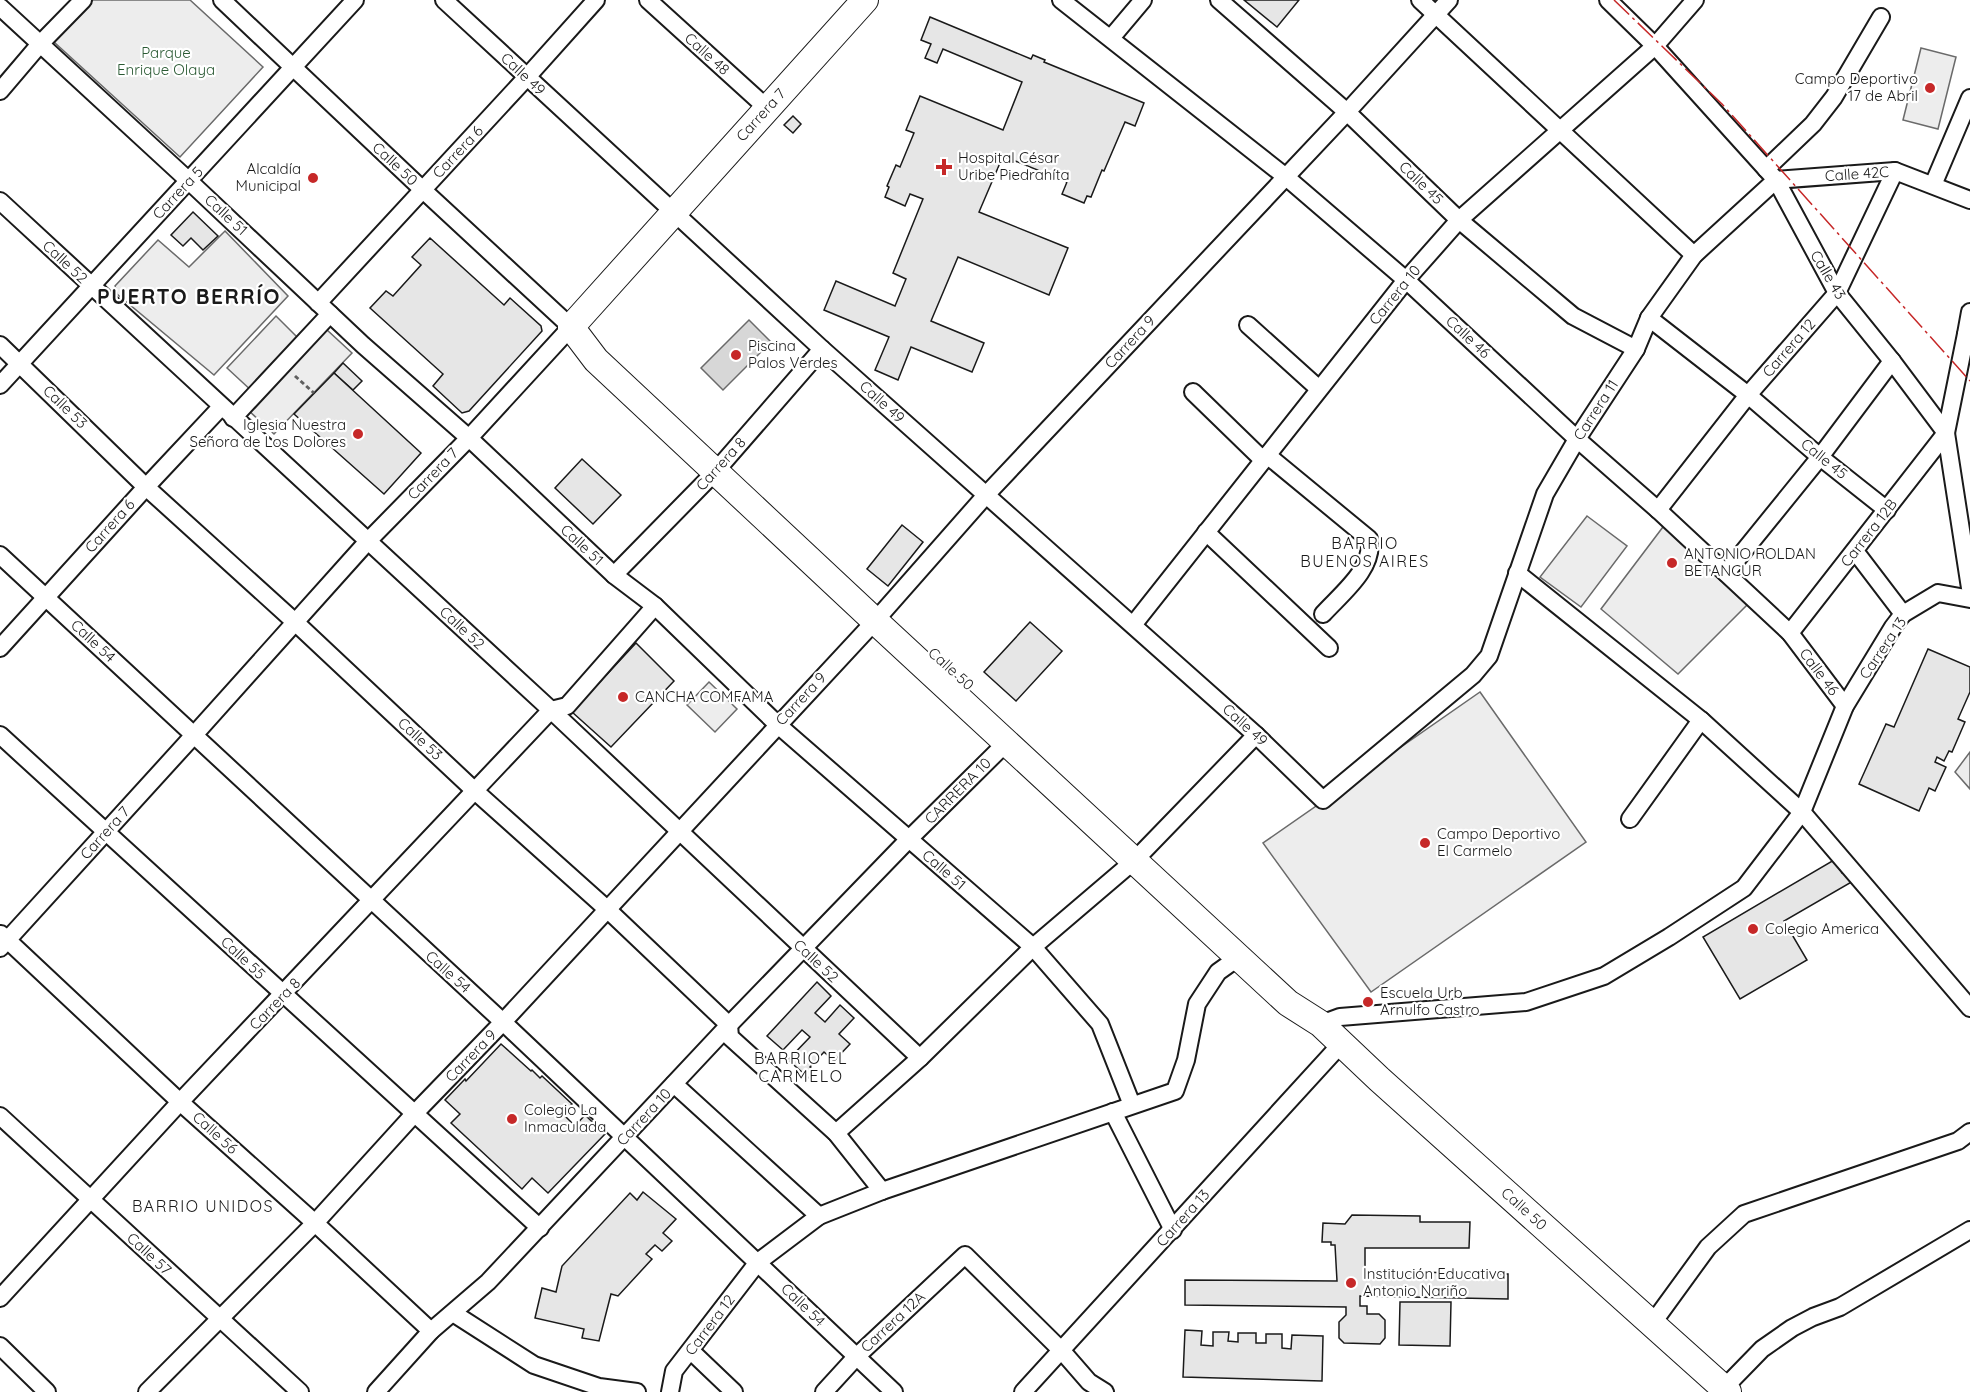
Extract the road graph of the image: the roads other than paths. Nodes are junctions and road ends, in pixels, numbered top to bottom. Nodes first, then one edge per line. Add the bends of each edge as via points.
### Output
1 (82, 0) edge
2 (222, 0) edge
3 (355, 0) edge
4 (444, 0) edge
5 (596, 0) edge
6 (648, 0) edge
7 (1061, 0) edge
8 (1143, 0) edge
9 (1219, 0) edge
10 (1420, 0) edge
11 (1449, 0) edge
12 (1608, 0) edge
13 (1695, 0) edge
14 (860, 2) edge
15 (0, 7) edge
16 (1436, 15) junction
17 (1881, 17) dead end
18 (1111, 38) junction
19 (40, 44) junction
20 (1655, 46) junction
21 (292, 68) junction
22 (527, 77) junction
23 (0, 91) edge
24 (1970, 98) edge
25 (767, 108) junction
26 (1347, 112) junction
27 (1560, 131) junction
28 (1895, 171) junction
29 (1771, 175) junction
30 (1286, 177) junction
31 (189, 181) junction
32 (1933, 185) junction
33 (423, 190) junction
34 (1970, 200) edge
35 (0, 201) edge
36 (673, 212) junction
37 (1459, 220) junction
38 (1694, 255) junction
39 (1406, 280) junction
40 (91, 286) junction
41 (1837, 293) junction
42 (324, 308) junction
43 (1970, 312) edge
44 (1648, 318) junction
45 (1248, 325) dead end
46 (571, 327) junction
47 (1968, 336) edge
48 (0, 345) edge
49 (822, 348) junction
50 (1636, 349) junction
51 (1892, 361) junction
52 (20, 363) junction
53 (0, 385) edge
54 (1319, 389) junction
55 (1192, 392) dead end
56 (1748, 396) junction
57 (227, 412) junction
58 (1946, 433) junction
59 (469, 438) junction
60 (1577, 439) junction
61 (1820, 457) junction
62 (1265, 458) junction
63 (720, 466) junction
64 (146, 487) junction
65 (986, 495) junction
66 (1658, 510) junction
67 (1887, 510) junction
68 (1206, 532) junction
69 (368, 541) junction
70 (1856, 550) junction
71 (0, 555) edge
72 (1516, 573) junction
73 (1726, 573) junction
74 (614, 575) junction
75 (1970, 588) edge
76 (45, 597) junction
77 (1970, 599) edge
78 (656, 606) junction
79 (1323, 614) dead end
80 (1903, 614) junction
81 (880, 615) junction
82 (295, 622) junction
83 (1133, 625) junction
84 (1790, 633) junction
85 (0, 648) edge
86 (1329, 648) dead end
87 (1845, 706) junction
88 (551, 710) junction
89 (1701, 720) junction
90 (778, 724) junction
91 (0, 735) edge
92 (194, 735) junction
93 (1256, 735) junction
94 (1006, 743) junction
95 (475, 790) junction
96 (1323, 800) joint
97 (1802, 812) junction
98 (1630, 819) dead end
99 (680, 830) junction
100 (106, 832) junction
101 (909, 839) junction
102 (1140, 854) junction
103 (371, 902) junction
104 (608, 910) junction
105 (2, 940) edge
106 (1033, 947) junction
107 (803, 949) junction
108 (1239, 957) junction
109 (284, 995) junction
110 (1970, 1008) edge
111 (503, 1022) junction
112 (1321, 1024) junction
113 (729, 1025) junction
114 (1341, 1044) junction
115 (920, 1059) junction
116 (674, 1084) junction
117 (180, 1102) junction
118 (1132, 1105) junction
119 (1113, 1112) junction
120 (415, 1113) junction
121 (0, 1116) edge
122 (1970, 1132) edge
123 (836, 1133) junction
124 (625, 1137) junction
125 (882, 1191) junction
126 (91, 1201) junction
127 (819, 1216) junction
128 (315, 1222) junction
129 (540, 1228) junction
130 (1173, 1230) junction
131 (1970, 1230) edge
132 (758, 1262) junction
133 (0, 1298) edge
134 (453, 1313) junction
135 (219, 1318) junction
136 (1653, 1324) junction
137 (431, 1331) junction
138 (0, 1346) edge
139 (691, 1351) junction
140 (1062, 1351) junction
141 (856, 1357) junction
142 (1726, 1390) edge
143 (48, 1392) edge
144 (147, 1392) edge
145 (300, 1392) edge
146 (376, 1392) edge
147 (637, 1392) edge
148 (670, 1392) edge
149 (734, 1392) edge
150 (824, 1392) edge
151 (894, 1392) edge
152 (1023, 1392) edge
153 (1105, 1392) edge

1 - 19 street
2 - 21 street, Calle 50
3 - 21 street, Carrera 5
4 - 22 street, Calle 49
5 - 22 street, Carrera 6
6 - 25 street, Calle 48
7 - 18 street, Calle 46
8 - 18 street
9 - 26 street, Calle 45
10 - 16 street
11 - 16 street, Carrera 9
12 - 20 street, Calle 43
13 - 20 street, Carrera 10
14 - 25 main road, Carrera 7
15 - 19 street, Calle 51
16 - 26 street, Carrera 9
16 - 27 street
17 - 29 street, Carrera 11 via 1834,97
18 - 30 street, Calle 46
19 - 23 street
19 - 31 street, Calle 51
20 - 27 street, Carrera 10
20 - 29 street, Calle 43
21 - 31 street, Carrera 5
21 - 33 street, Calle 50
22 - 33 street, Carrera 6
22 - 36 street, Calle 49
24 - 32 street
25 - 36 main road, Carrera 7
26 - 30 street, Carrera 9
26 - 37 street, Calle 45
27 - 37 street, Carrera 10
27 - 38 street
28 - 29 street, Calle 42C
28 - 32 street, Calle 42C
28 - 41 street, Carrera 12
29 - 38 street, Carrera 11
29 - 41 street, Calle 43
30 - 39 street, Calle 46
30 - 65 street, Carrera 9
31 - 40 street, Carrera 5
31 - 42 street, Calle 51
32 - 34 street, Calle 42C
33 - 42 street, Carrera 6
33 - 46 street, Calle 50
35 - 40 street, Calle 52
36 - 46 main road, Carrera 7
36 - 49 street, Calle 49
37 - 39 street, Carrera 10
37 - 50 street, Calle 45 via 1573,316
38 - 44 street, Carrera 11
39 - 54 street, Carrera 10
39 - 60 street, Calle 46
40 - 52 street, Carrera 5
40 - 57 street, Calle 52
41 - 51 street, Calle 43
41 - 56 street, Carrera 12
42 - 57 street, Carrera 6
42 - 59 street, Calle 51
43 - 47 street
44 - 50 street, Carrera 11
44 - 56 street, Calle 45
45 - 54 street
46 - 59 street, Carrera 7
46 - 63 main road, Calle 50 via 596,360
47 - 58 street
48 - 52 street, Calle 53
49 - 63 street, Carrera 8
49 - 65 street, Calle 49
50 - 60 street, Carrera 11
51 - 58 street, Calle 43
51 - 61 street
52 - 53 street, Carrera 5
52 - 64 street, Calle 53
54 - 62 street, Carrera 10
55 - 62 street
56 - 61 street, Calle 45
56 - 66 street, Carrera 12
57 - 64 street, Carrera 6
57 - 69 street, Calle 52
58 - 67 street, Carrera 12B
58 - 75 street, Calle 43
59 - 69 street, Carrera 7
59 - 74 street, Calle 51
60 - 66 street, Calle 46
60 - 72 street, Carrera 11 via 1545,494
61 - 67 street, Calle 45
61 - 73 street
62 - 68 street, Carrera 10
62 - 79 street via 1370,539 1366,564
63 - 74 street, Carrera 8
63 - 81 main road, Calle 50
64 - 76 street, Carrera 6
64 - 82 street, Calle 53
65 - 81 street, Carrera 9
65 - 83 street, Calle 49
66 - 73 street, Calle 46
67 - 70 street, Carrera 12B
68 - 83 street, Carrera 10
68 - 86 street
69 - 82 street, Carrera 7
69 - 88 street, Calle 52
70 - 80 street
70 - 84 street, Carrera 12B
71 - 76 street, Calle 54
72 - 89 street
72 - 96 street, Carrera 11 via 1489,656 1473,675
73 - 84 street, Calle 46
74 - 78 street, Calle 51
76 - 85 street, Carrera 6
76 - 92 street, Calle 54
77 - 80 street, Carrera 13 via 1938,593
78 - 88 street, Carrera 8 via 567,706
78 - 90 street, Calle 51
80 - 87 street, Carrera 13
81 - 90 street, Carrera 9
81 - 94 main road, Calle 50
81 - 102 main road, Calle 50
82 - 92 street, Carrera 7
82 - 95 street, Calle 53
83 - 93 street, Calle 49
84 - 87 street, Calle 46
87 - 97 street, Carrera 13
88 - 95 street, Carrera 8
88 - 99 street, Calle 52
89 - 97 street
89 - 98 street
90 - 99 street, Carrera 9
90 - 101 street, Calle 51
91 - 100 street, Calle 55
92 - 100 street, Carrera 7
92 - 103 street, Calle 54
93 - 96 street, Calle 49
93 - 102 street
94 - 101 street, CARRERA 10
94 - 102 main road, Calle 50
95 - 103 street, Carrera 8
95 - 104 street, Calle 53
97 - 110 street
97 - 112 street, Carrera 13 via 1744,888 1604,976 1526,1002 1340,1017
99 - 104 street, Carrera 9
99 - 107 street, Calle 52
100 - 105 street, Carrera 7
100 - 109 street, Calle 55
101 - 106 street, Calle 51
101 - 107 street, Carrera 10
102 - 106 street
102 - 108 main road, Calle 50
102 - 112 main road, Calle 50 via 1299,991
103 - 109 street, Carrera 8
103 - 111 street, Calle 54
104 - 111 street, Carrera 9
104 - 113 street, Calle 53
105 - 117 street, Calle 56
106 - 115 street
106 - 118 street, Calle 51 via 1100,1024
107 - 113 street, Carrera 10
107 - 115 street, Calle 52
108 - 112 main road, Calle 50 via 1288,1003
108 - 118 street, Carrera 12 via 1218,972 1197,1004 1186,1060 1175,1091
109 - 117 street, Carrera 8
109 - 120 street, Calle 55
111 - 120 street, Carrera 9
111 - 124 street, Calle 54
112 - 114 main road, Calle 50
113 - 116 street, Carrera 10
113 - 123 street, Calle 53 via 730,1038
114 - 130 street, Carrera 13
114 - 136 main road, Calle 50
115 - 123 street
116 - 124 street, Carrera 10
116 - 127 street
117 - 126 street, Carrera 8
117 - 128 street, Calle 56
118 - 119 street, Carrera 12
119 - 125 street, Carrera 12
119 - 130 street
120 - 128 street, Carrera 9
120 - 129 street, Calle 55
121 - 126 street, Calle 57
122 - 136 street via 1958,1141 1744,1214 1708,1247
123 - 125 street, Calle 53
124 - 129 street, Carrera 10
124 - 132 street, Calle 54
125 - 127 street, Carrera 12
126 - 133 street, Carrera 8
126 - 135 street, Calle 57
127 - 132 street, Carrera 12
128 - 135 street, Carrera 9
128 - 137 street, Calle 56
129 - 134 street, Carrera 10
130 - 140 street, Carrera 13
131 - 142 street via 1840,1307 1792,1328 1762,1349
132 - 139 street, Carrera 12
132 - 141 street, Calle 54
134 - 137 street, Carrera 10
134 - 147 street via 534,1365 599,1387
135 - 144 street, Carrera 9
135 - 145 street, Calle 57
136 - 142 main road, Calle 50
137 - 146 street, Carrera 10
138 - 143 street
139 - 148 street, Carrera 12 via 674,1371
139 - 149 street
140 - 141 street, Carrera 12A via 966,1255
140 - 152 street, Carrera 13
140 - 153 street via 1089,1382
141 - 150 street, Carrera 12A
141 - 151 street, Calle 54

